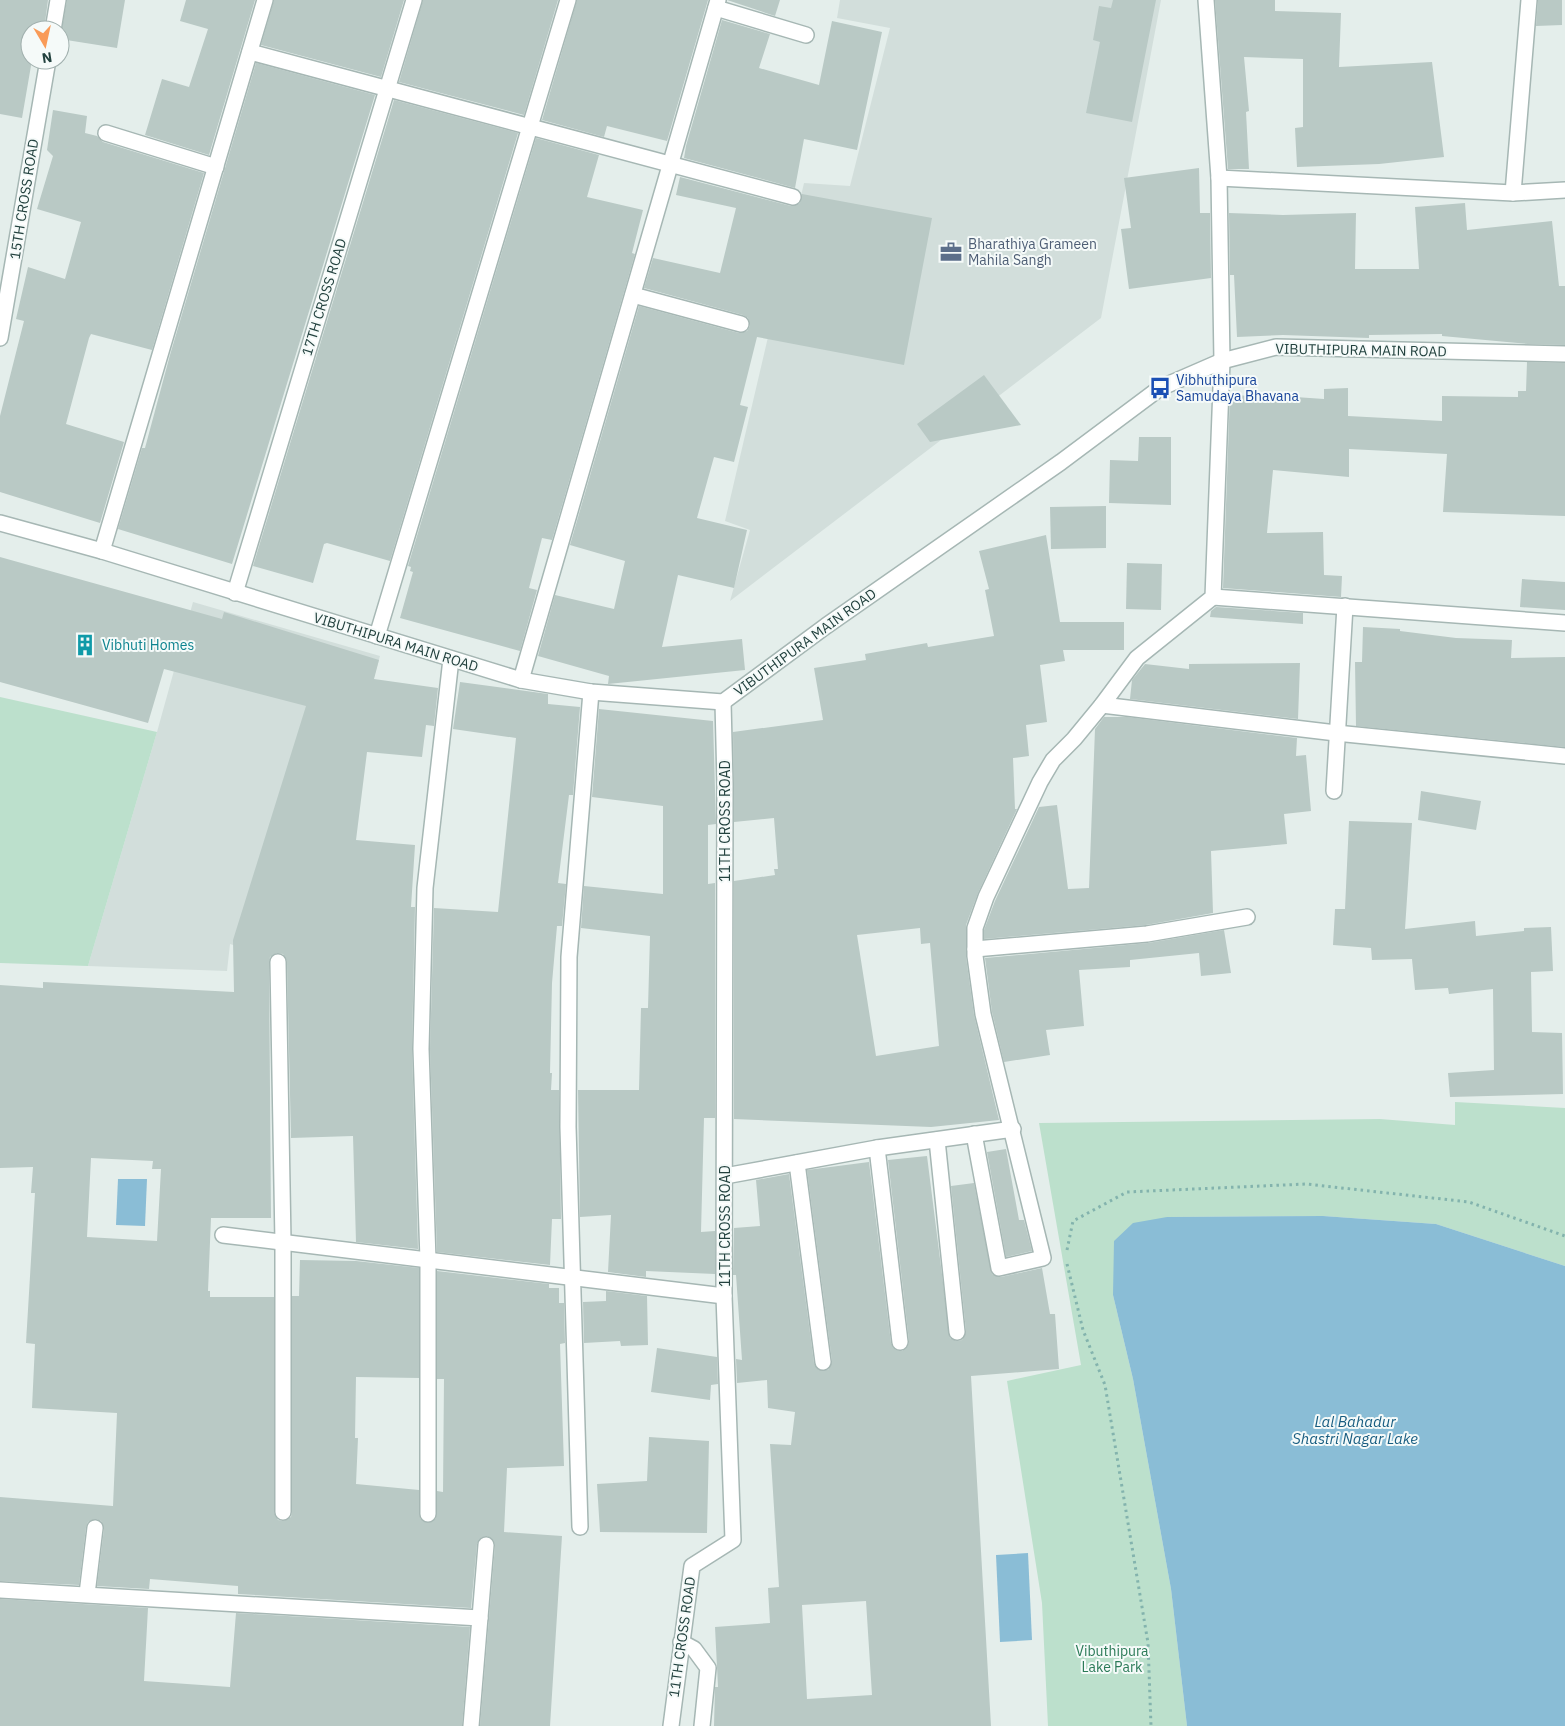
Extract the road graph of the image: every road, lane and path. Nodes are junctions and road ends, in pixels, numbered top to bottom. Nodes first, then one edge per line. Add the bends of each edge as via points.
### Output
1 (58, 0) edge
2 (265, 0) edge
3 (414, 0) edge
4 (568, 0) edge
5 (1206, 0) edge
6 (1529, 0) edge
7 (717, 4) edge
8 (55, 20) edge
9 (806, 35) dead end
10 (250, 52) junction
11 (46, 70) edge
12 (387, 89) junction
13 (531, 127) junction
14 (106, 133) dead end
15 (670, 164) junction
16 (216, 168) junction
17 (1219, 178) junction
18 (1565, 190) edge
19 (1513, 193) junction
20 (792, 197) dead end
21 (633, 295) junction
22 (741, 324) dead end
23 (0, 338) edge
24 (1565, 354) edge
25 (1222, 361) junction
26 (0, 523) edge
27 (102, 551) junction
28 (235, 593) junction
29 (1213, 597) junction
30 (1345, 606) junction
31 (1565, 623) edge
32 (377, 636) junction
33 (451, 659) junction
34 (520, 680) junction
35 (591, 692) junction
36 (723, 702) junction
37 (1102, 705) junction
38 (1336, 733) junction
39 (1565, 756) edge
40 (1334, 791) dead end
41 (1247, 917) dead end
42 (975, 949) junction
43 (278, 962) dead end
44 (1013, 1129) junction
45 (974, 1134) junction
46 (937, 1140) junction
47 (877, 1148) junction
48 (797, 1163) junction
49 (724, 1176) junction
50 (224, 1235) dead end
51 (1565, 1236) edge
52 (283, 1242) junction
53 (428, 1260) junction
54 (572, 1277) junction
55 (724, 1296) junction
56 (957, 1332) dead end
57 (900, 1342) dead end
58 (823, 1362) dead end
59 (283, 1512) dead end
60 (428, 1514) dead end
61 (580, 1526) dead end
62 (95, 1528) dead end
63 (486, 1545) dead end
64 (0, 1590) edge
65 (87, 1594) junction
66 (480, 1618) junction
67 (681, 1642) junction
68 (471, 1726) edge
69 (670, 1726) edge
70 (702, 1726) edge
71 (1151, 1726) edge

1 - 8 street
2 - 10 street
3 - 12 street, 17TH CROSS ROAD
4 - 13 street
5 - 17 street
6 - 19 street
7 - 9 street
7 - 15 street
10 - 12 street
10 - 16 street
11 - 23 street, 15TH CROSS ROAD
12 - 13 street
12 - 28 street, 17TH CROSS ROAD
13 - 15 street
13 - 32 street
14 - 16 street
15 - 20 street
15 - 21 street
16 - 27 street
17 - 19 street
17 - 25 street
18 - 19 street
21 - 22 street
21 - 34 street
24 - 25 street, VIBUTHIPURA MAIN ROAD via 1276,348
25 - 29 street
25 - 36 street, VIBUTHIPURA MAIN ROAD via 1160,388
26 - 27 street, VIBUTHIPURA MAIN ROAD
27 - 28 street, VIBUTHIPURA MAIN ROAD
28 - 32 street, VIBUTHIPURA MAIN ROAD
29 - 30 street
29 - 37 street via 1137,658
30 - 31 street
30 - 38 street
32 - 33 street, VIBUTHIPURA MAIN ROAD
33 - 34 street, VIBUTHIPURA MAIN ROAD
33 - 53 street via 425,888 421,1049
34 - 35 street, VIBUTHIPURA MAIN ROAD
35 - 36 street, VIBUTHIPURA MAIN ROAD
35 - 54 street via 569,957 568,1127
36 - 49 street, 11TH CROSS ROAD
37 - 38 street
37 - 42 street via 1052,760 1040,782 979,913
38 - 39 street
38 - 40 street
41 - 42 street via 1147,934
42 - 44 street via 982,1014
43 - 52 street
44 - 45 street
44 - 45 street via 1043,1258 1000,1268
45 - 46 street
46 - 47 street
46 - 56 street
47 - 48 street
47 - 57 street
48 - 49 street
48 - 58 street
49 - 55 street, 11TH CROSS ROAD
50 - 52 street
51 - 71 path via 1469,1202 1306,1184 1127,1192 1073,1221 1065,1258 1083,1330 1105,1385 1148,1643
52 - 53 street
52 - 59 street
53 - 54 street
53 - 60 street
54 - 55 street
54 - 61 street
55 - 67 street, 11TH CROSS ROAD via 733,1540 692,1566
62 - 65 street
63 - 66 street
64 - 65 street
65 - 66 street
66 - 68 street
67 - 69 street, 11TH CROSS ROAD
67 - 70 street via 694,1649 708,1668

